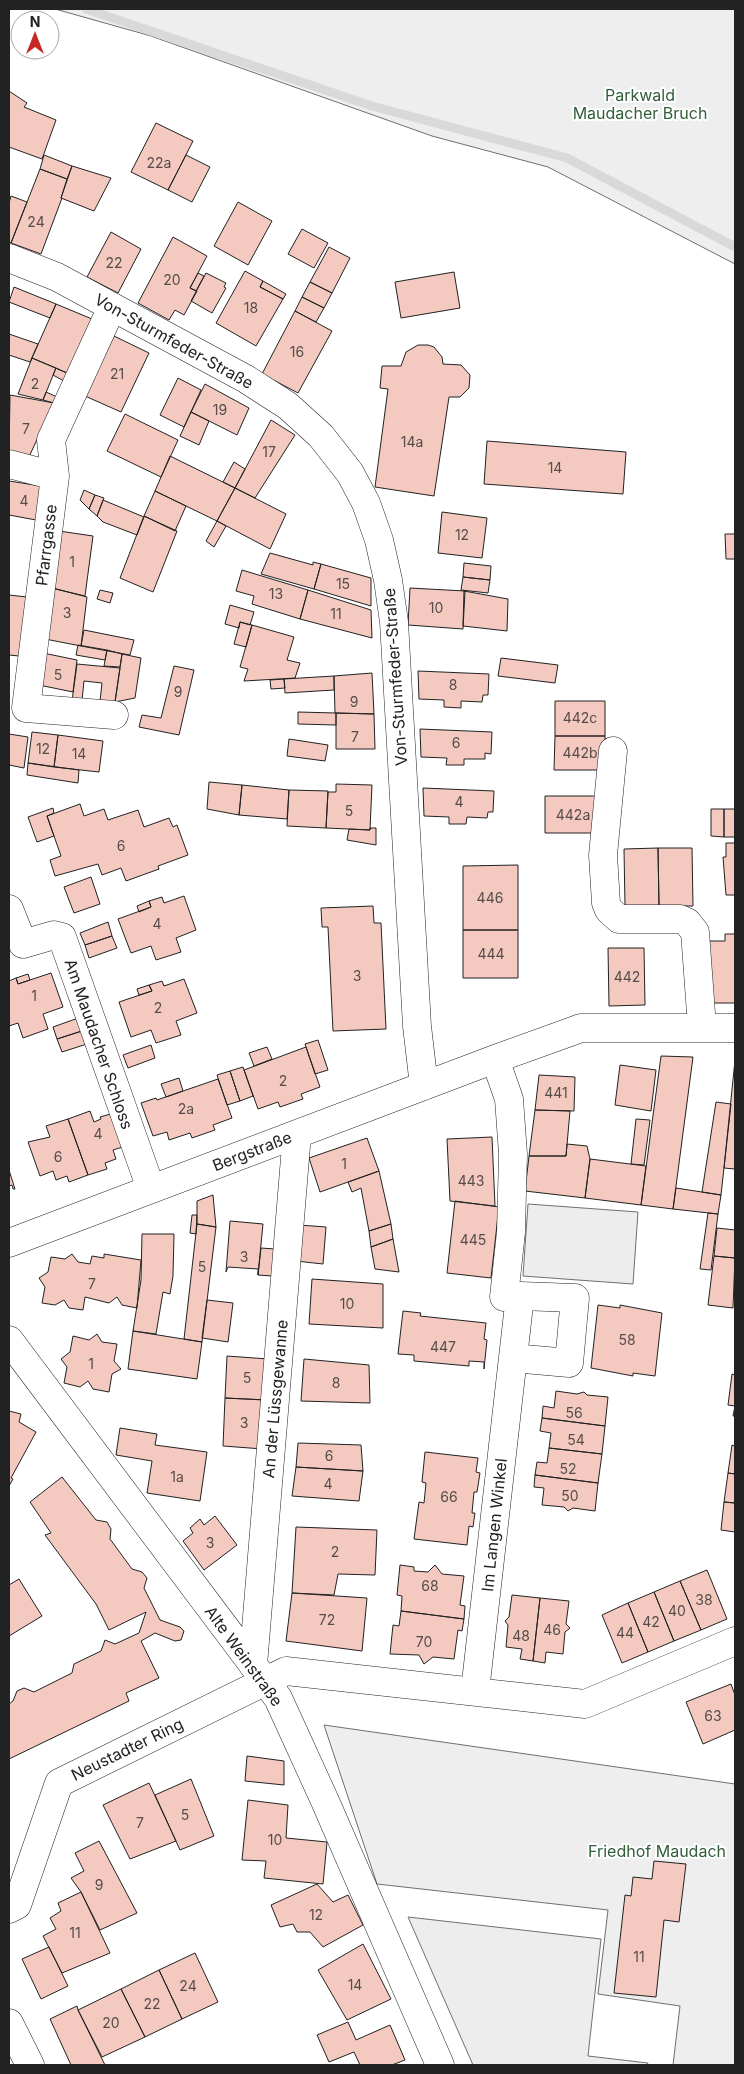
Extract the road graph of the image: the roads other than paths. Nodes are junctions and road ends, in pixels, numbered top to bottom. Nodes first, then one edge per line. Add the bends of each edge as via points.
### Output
1 (9, 258) edge
2 (112, 307) junction
3 (9, 464) edge
4 (55, 476) junction
5 (114, 715) dead end
6 (613, 751) dead end
7 (9, 909) edge
8 (16, 948) edge
9 (702, 1027) junction
10 (735, 1028) edge
11 (495, 1059) junction
12 (424, 1086) junction
13 (297, 1134) junction
14 (151, 1189) junction
15 (9, 1243) edge
16 (504, 1297) dead end
17 (9, 1340) edge
18 (512, 1358) dead end
19 (735, 1641) edge
20 (259, 1673) junction
21 (475, 1691) junction
22 (9, 1909) edge
23 (9, 2023) edge
24 (30, 2065) edge
25 (440, 2065) edge

1 - 2 street, Von-Sturmfeder-Straße via 57,277
2 - 4 street, Pfarrgasse via 51,440
2 - 12 street, Von-Sturmfeder-Straße via 246,379 288,406 321,436 350,473 366,503 379,540 394,622 417,1026
3 - 4 street
4 - 5 street, Pfarrgasse via 26,708
6 - 9 street via 603,855 606,903 619,919 680,919 695,932
7 - 8 street, Am Maudacher Schloss
8 - 14 street, Am Maudacher Schloss via 54,935 62,937
9 - 10 street, Bergstraße
9 - 11 street, Bergstraße via 581,1028
11 - 12 street, Bergstraße
11 - 16 street via 509,1099 513,1154 511,1232
12 - 13 street, Bergstraße
13 - 14 street, Bergstraße
13 - 20 street, An der Lüssgewanne
14 - 15 street, Bergstraße
17 - 20 street, Alte Weinstraße
18 - 21 street, Im Langen Winkel
19 - 21 street via 585,1704
20 - 21 street via 286,1671
20 - 22 street, Neustadter Ring via 59,1783 17,1905
20 - 25 street, Alte Weinstraße via 278,1698
23 - 24 street

